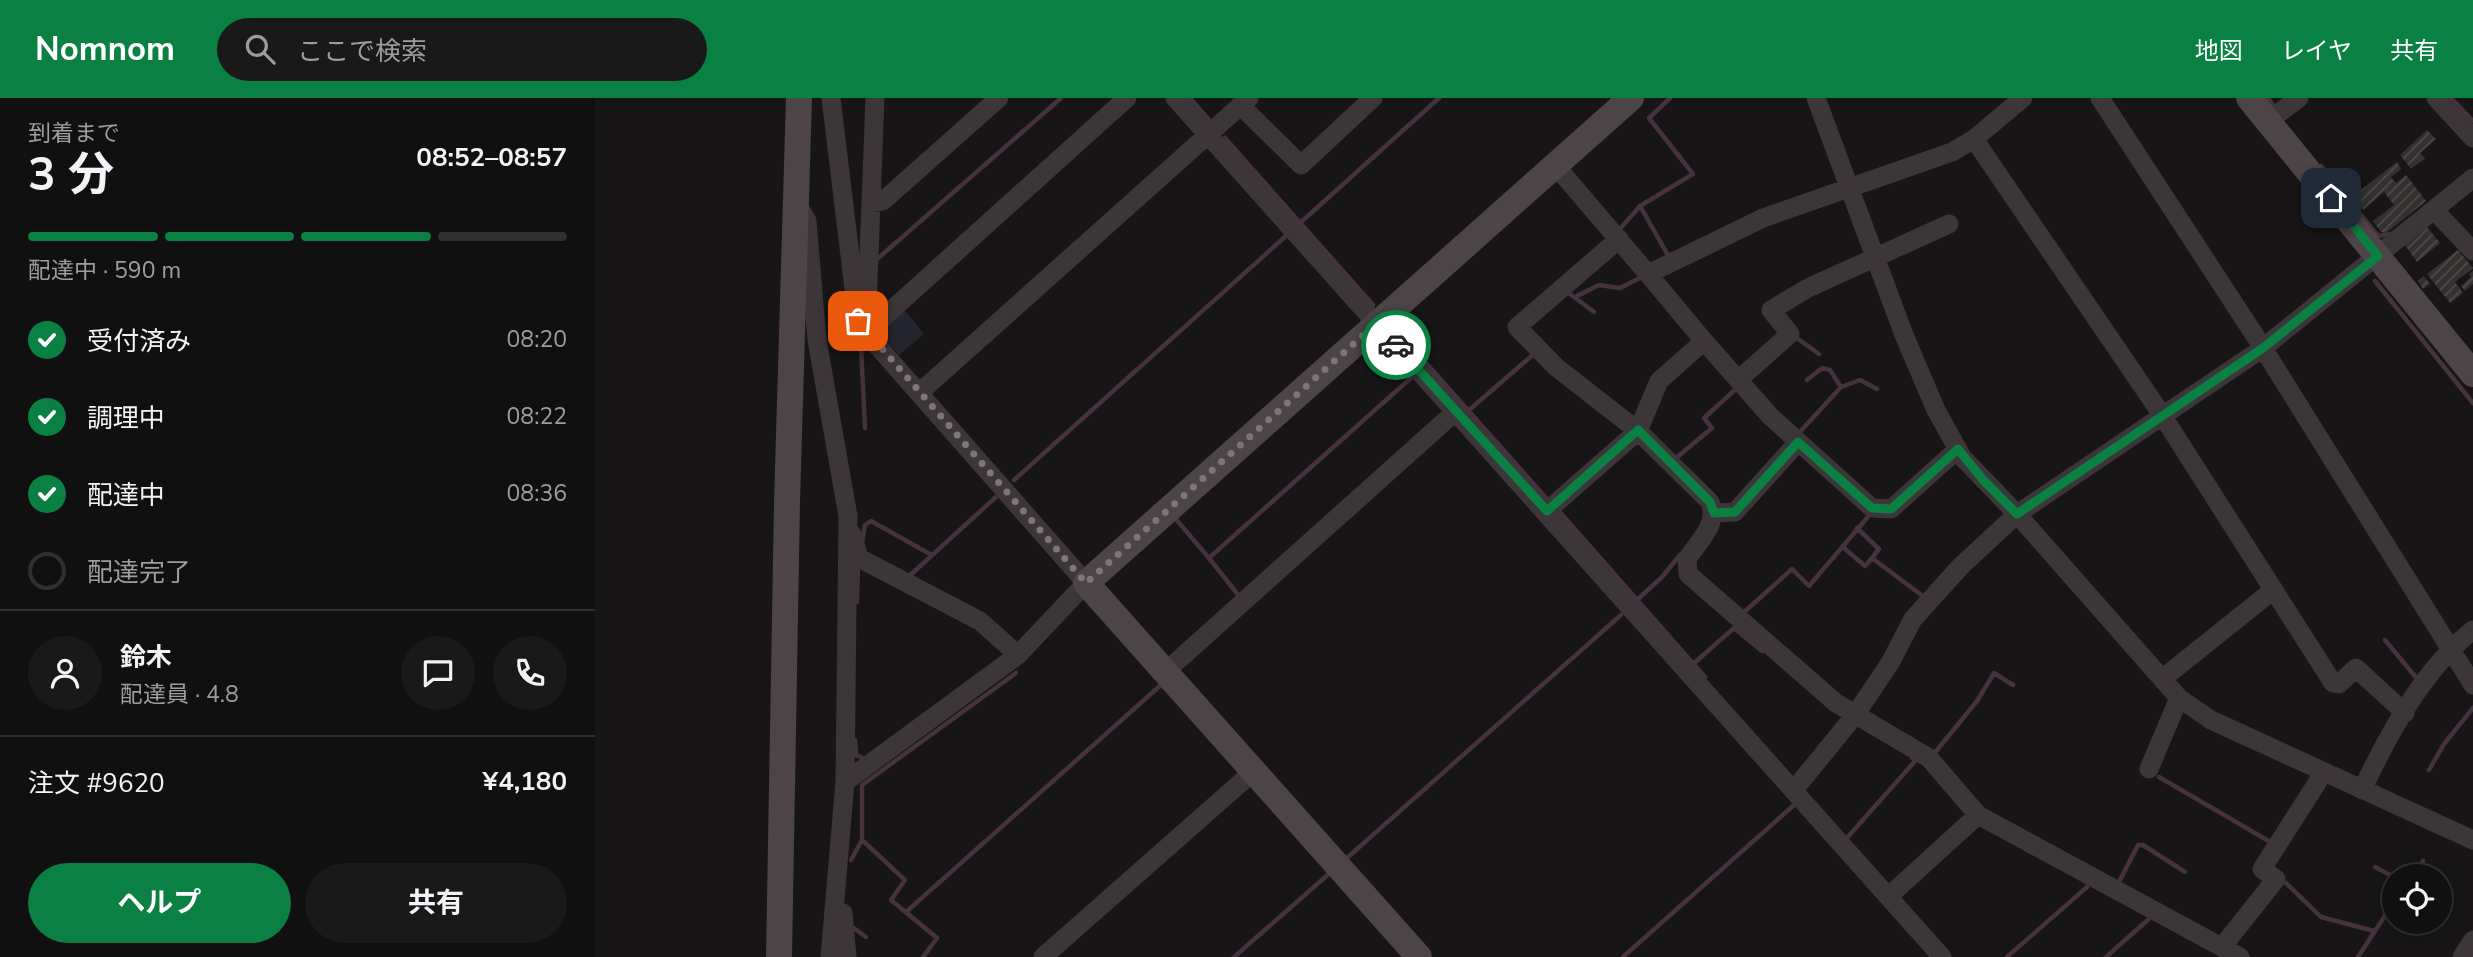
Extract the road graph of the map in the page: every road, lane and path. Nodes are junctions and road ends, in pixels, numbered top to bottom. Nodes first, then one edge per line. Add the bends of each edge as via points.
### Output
1 (799, 98) edge
2 (831, 98) edge
3 (876, 98) edge
4 (999, 98) edge
5 (1128, 98) edge
6 (1175, 98) edge
7 (1373, 98) edge
8 (1631, 98) edge
9 (1816, 98) edge
10 (2023, 98) edge
11 (2100, 98) edge
12 (2249, 98) edge
13 (2299, 98) edge
14 (2436, 98) edge
15 (1245, 102) edge
16 (2268, 121) junction
17 (1208, 135) junction
18 (2473, 138) edge
19 (1974, 139) junction
20 (1555, 165) junction
21 (2473, 178) edge
22 (1848, 190) junction
23 (794, 200) junction
24 (872, 203) junction
25 (2434, 210) junction
26 (1949, 224) dead end
27 (1619, 239) junction
28 (2473, 251) edge
29 (2378, 256) junction
30 (1875, 259) junction
31 (1648, 274) junction
32 (1377, 323) junction
33 (866, 333) junction
34 (1704, 341) junction
35 (2263, 348) junction
36 (2473, 374) edge
37 (1738, 380) junction
38 (919, 393) junction
39 (1455, 412) junction
40 (2162, 415) junction
41 (1638, 430) junction
42 (1798, 442) junction
43 (1958, 449) junction
44 (1547, 511) junction
45 (1714, 513) junction
46 (2017, 514) junction
47 (848, 516) junction
48 (1086, 583) junction
49 (2272, 591) junction
50 (2473, 630) edge
51 (2450, 649) junction
52 (1018, 655) junction
53 (1165, 672) junction
54 (2162, 679) junction
55 (2473, 685) edge
56 (2179, 698) junction
57 (2405, 713) junction
58 (1855, 715) junction
59 (2149, 768) dead end
60 (1254, 771) junction
61 (2324, 772) junction
62 (845, 782) junction
63 (2363, 789) junction
64 (1794, 790) junction
65 (1978, 814) junction
66 (2473, 841) edge
67 (839, 868) junction
68 (1889, 896) junction
69 (2473, 940) edge
70 (2222, 947) junction
71 (779, 957) edge
72 (831, 957) edge
73 (847, 957) edge
74 (1043, 957) edge
75 (1419, 957) edge
76 (1942, 957) edge
77 (2240, 957) edge
78 (2462, 957) edge

1 - 23 street
2 - 33 street via 858,321
3 - 24 street
4 - 24 street via 884,201
5 - 33 street
6 - 17 street
7 - 15 street via 1301,165
8 - 20 street
9 - 22 street
10 - 19 street
11 - 35 street
12 - 16 street
13 - 16 street
14 - 18 street
15 - 17 street
16 - 29 street
17 - 32 street
17 - 38 street
19 - 22 street via 1952,152
19 - 40 street
20 - 27 street
20 - 32 street
21 - 25 street
22 - 30 street
22 - 31 street via 1763,218
23 - 47 street via 807,221 817,341
23 - 71 street
24 - 33 street
25 - 28 street
25 - 29 street
26 - 30 street
27 - 31 street
27 - 41 street via 1517,327 1556,367
29 - 35 street
29 - 36 street
30 - 37 street via 1771,310 1790,334
30 - 43 street via 1925,385
31 - 34 street
32 - 39 street
32 - 48 street
33 - 38 street
34 - 37 street
34 - 41 street via 1660,381
35 - 40 street
35 - 51 street
37 - 42 street
38 - 48 street
39 - 44 street
39 - 53 street
40 - 46 street
40 - 49 street
41 - 44 street
41 - 45 street via 1710,502
42 - 43 street via 1872,508 1891,509
42 - 45 street via 1735,512
43 - 46 street
44 - 64 street
45 - 58 street via 1713,522 1686,559 1688,574
46 - 54 street
46 - 58 street via 1913,619
47 - 52 street via 859,558 980,621
47 - 62 street
48 - 52 street
48 - 53 street
49 - 54 street
49 - 57 street via 2333,683 2339,684 2356,668
50 - 51 street
51 - 55 street
51 - 57 street
52 - 62 street
53 - 60 street
54 - 56 street
56 - 59 street
56 - 61 street via 2211,720
57 - 63 street via 2385,741
58 - 64 street
58 - 65 street via 1929,758
60 - 74 street
60 - 75 street
61 - 63 street
61 - 70 street via 2262,869 2276,879
62 - 67 street
63 - 66 street
64 - 68 street
65 - 68 street
65 - 70 street
67 - 72 street
67 - 73 street
68 - 76 street
69 - 78 street
70 - 77 street

